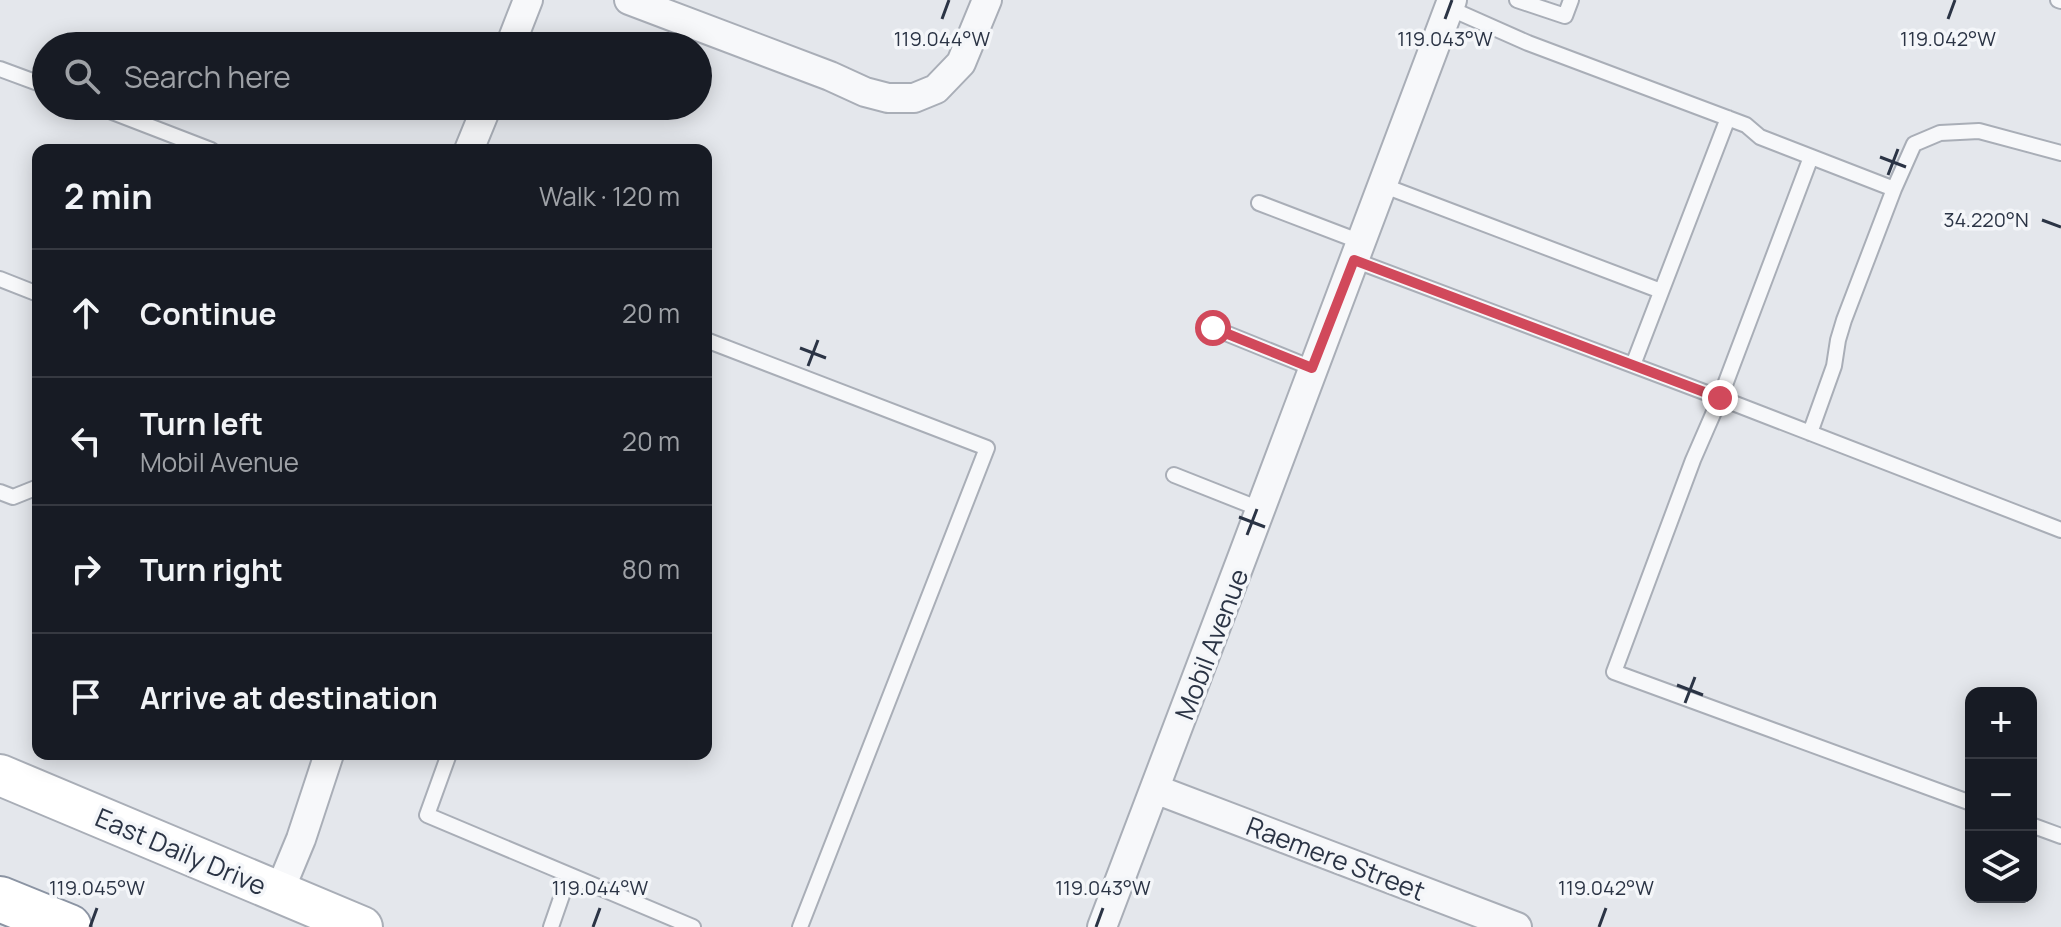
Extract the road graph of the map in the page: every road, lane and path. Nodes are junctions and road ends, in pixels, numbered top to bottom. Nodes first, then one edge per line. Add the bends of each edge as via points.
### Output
1 (528, 0) edge
2 (629, 0) edge
3 (987, 0) edge
4 (1517, 0) edge
5 (1571, 0) edge
6 (1451, 4) edge
7 (515, 32) edge
8 (0, 69) edge
9 (32, 81) edge
10 (1728, 118) junction
11 (133, 120) edge
12 (481, 120) edge
13 (195, 144) edge
14 (471, 144) edge
15 (2061, 153) edge
16 (1811, 157) junction
17 (1382, 185) junction
18 (1894, 189) junction
19 (1259, 203) dead end
20 (1357, 251) junction
21 (0, 279) edge
22 (1661, 291) junction
23 (32, 292) edge
24 (1213, 328) dead end
25 (712, 342) edge
26 (1633, 365) junction
27 (1312, 368) junction
28 (1720, 398) junction
29 (1810, 433) junction
30 (1174, 475) dead end
31 (32, 489) edge
32 (0, 492) edge
33 (1260, 509) junction
34 (2061, 530) edge
35 (327, 760) edge
36 (447, 760) edge
37 (0, 775) edge
38 (1155, 789) junction
39 (1965, 801) edge
40 (2037, 827) edge
41 (2061, 836) edge
42 (569, 875) junction
43 (279, 892) junction
44 (0, 899) edge
45 (69, 927) edge
46 (362, 927) edge
47 (551, 927) edge
48 (693, 927) edge
49 (800, 927) edge
50 (1102, 927) edge
51 (1517, 927) edge

1 - 7 street
2 - 3 street via 888,98 914,98 936,89 961,63
4 - 5 lane via 1565,16
6 - 10 lane via 1528,43
6 - 17 street, Mobil Avenue
8 - 9 lane
10 - 16 lane
10 - 22 lane
11 - 13 lane
12 - 14 street
15 - 18 lane via 1979,131 1940,133 1914,144
16 - 18 lane
16 - 28 lane
17 - 20 street, Mobil Avenue
17 - 22 lane
18 - 29 lane via 1844,320
19 - 20 lane
20 - 26 lane
20 - 27 street, Mobil Avenue
21 - 23 lane
22 - 26 lane
24 - 27 lane
25 - 49 lane via 987,448
26 - 28 lane
27 - 33 street, Mobil Avenue
28 - 29 lane
28 - 39 lane via 1614,672
29 - 34 lane
30 - 33 lane
31 - 32 lane via 13,497
33 - 38 street, Mobil Avenue
35 - 43 street
36 - 42 lane via 427,815
37 - 43 main road, East Daily Drive
38 - 50 street, Mobil Avenue
38 - 51 street, Raemere Street
40 - 41 lane
42 - 47 lane
42 - 48 lane
43 - 46 main road, East Daily Drive
44 - 45 highway

